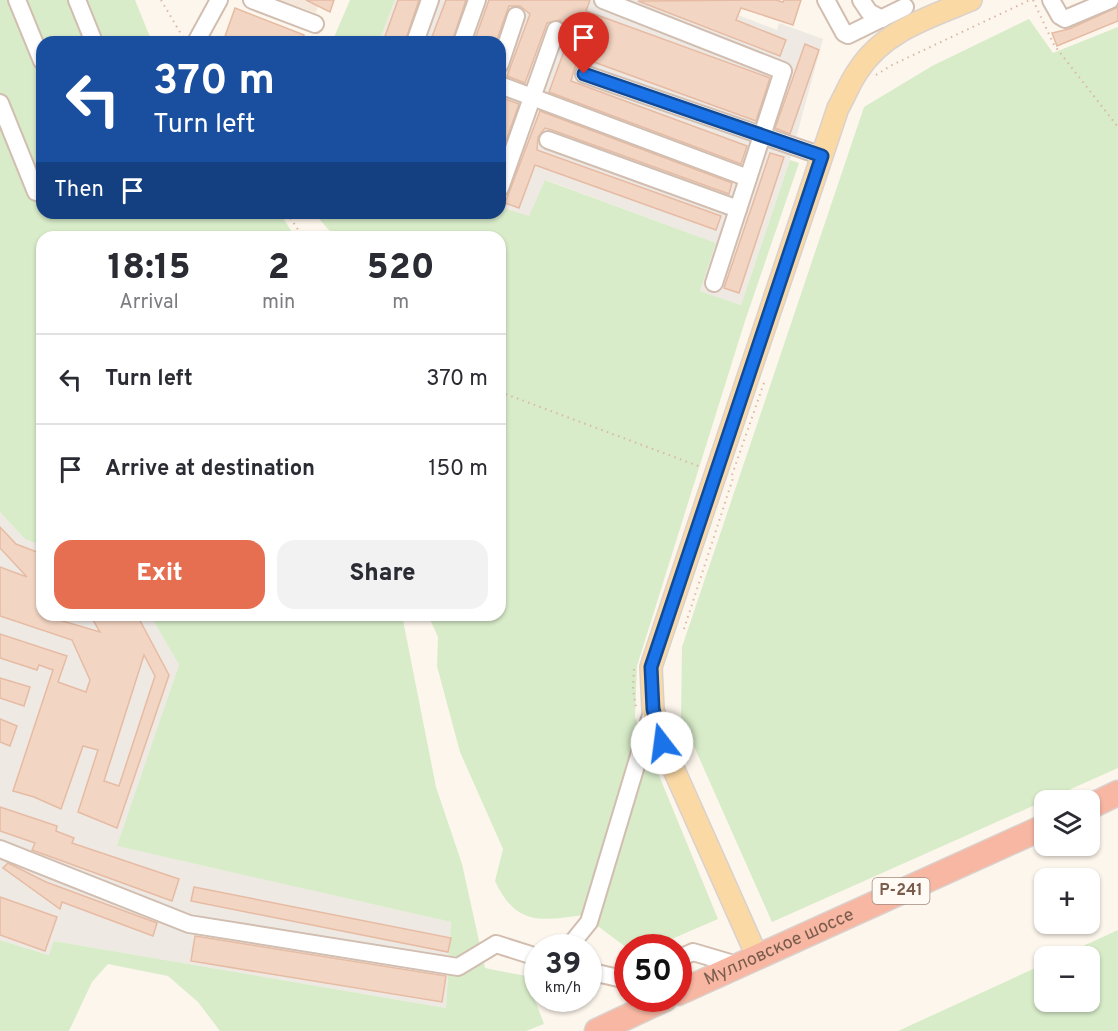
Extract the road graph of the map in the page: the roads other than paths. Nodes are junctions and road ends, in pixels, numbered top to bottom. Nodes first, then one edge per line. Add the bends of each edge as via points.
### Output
1 (17, 0) edge
2 (77, 0) edge
3 (219, 0) edge
4 (252, 0) edge
5 (430, 0) edge
6 (477, 0) edge
7 (603, 0) edge
8 (826, 0) edge
9 (861, 0) edge
10 (971, 0) edge
11 (1051, 0) edge
12 (1110, 0) edge
13 (907, 10) edge
14 (516, 16) dead end
15 (882, 19) junction
16 (315, 24) dead end
17 (556, 30) dead end
18 (92, 36) edge
19 (199, 36) edge
20 (417, 36) edge
21 (464, 36) edge
22 (36, 46) edge
23 (506, 46) edge
24 (584, 74) dead end
25 (506, 87) edge
26 (532, 98) junction
27 (0, 103) edge
28 (762, 135) junction
29 (548, 140) dead end
30 (822, 156) junction
31 (506, 171) edge
32 (748, 178) junction
33 (36, 192) dead end
34 (738, 209) junction
35 (714, 283) dead end
36 (653, 709) junction
37 (1118, 794) edge
38 (1100, 802) edge
39 (1034, 832) edge
40 (0, 849) edge
41 (579, 934) edge
42 (692, 952) edge
43 (524, 953) edge
44 (747, 961) junction
45 (692, 987) edge
46 (637, 1012) edge
47 (597, 1031) edge

1 - 22 lane
2 - 18 lane
3 - 19 lane
4 - 16 lane
5 - 20 lane
6 - 21 lane
7 - 28 lane via 783,71
8 - 15 lane via 848,35
9 - 15 lane via 869,12
10 - 13 main road
11 - 12 lane via 1065,19
13 - 15 lane
13 - 30 main road via 858,70 838,108
14 - 23 lane
17 - 26 lane
24 - 28 lane
25 - 26 lane
26 - 31 lane
26 - 32 lane
27 - 33 lane
28 - 30 lane
28 - 32 lane
29 - 34 lane
30 - 36 main road via 651,667
32 - 34 lane
34 - 35 lane
36 - 41 lane via 589,922
36 - 44 main road via 662,743
37 - 38 highway
39 - 44 highway, Мулловское шоссе / Р-241
40 - 43 lane via 189,924 458,967 496,944
42 - 44 lane
44 - 45 highway, Мулловское шоссе / Р-241
46 - 47 highway

